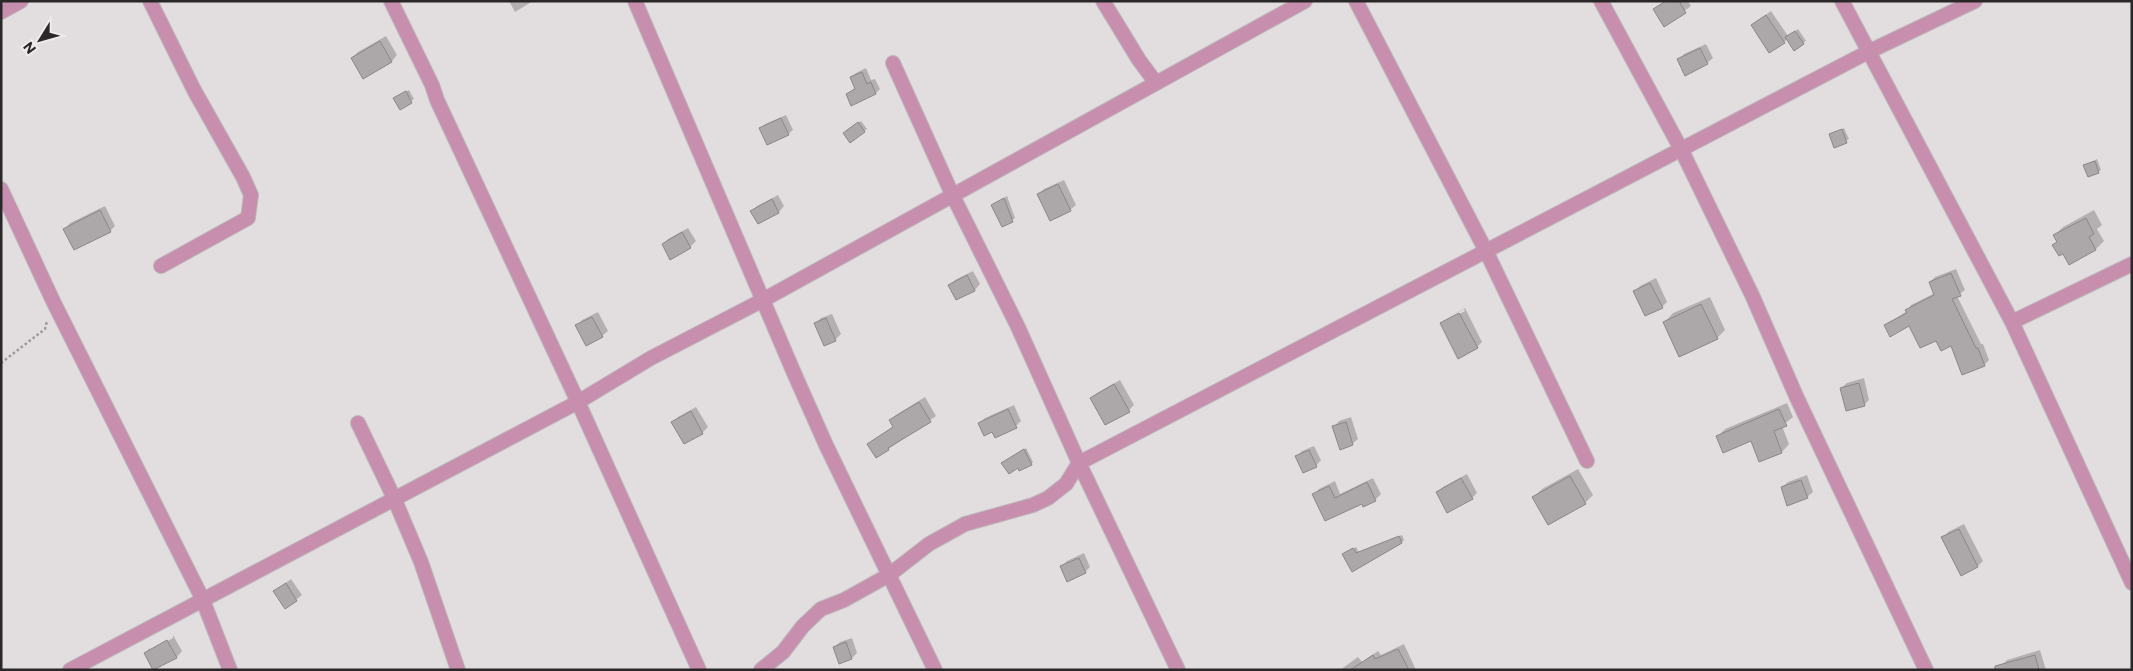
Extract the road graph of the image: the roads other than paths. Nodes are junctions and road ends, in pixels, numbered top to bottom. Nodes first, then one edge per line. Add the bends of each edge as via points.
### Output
1 (20, 1) edge
2 (150, 1) edge
3 (391, 1) edge
4 (635, 1) edge
5 (1103, 1) edge
6 (1305, 1) edge
7 (1356, 1) edge
8 (1601, 1) edge
9 (1842, 1) edge
10 (1975, 1) edge
11 (1, 12) edge
12 (1868, 52) junction
13 (893, 63) dead end
14 (1156, 83) junction
15 (1681, 149) junction
16 (1, 189) edge
17 (952, 194) junction
18 (1486, 250) junction
19 (2132, 264) edge
20 (161, 266) dead end
21 (763, 300) junction
22 (2012, 322) junction
23 (578, 402) junction
24 (358, 423) dead end
25 (1587, 461) dead end
26 (1079, 463) junction
27 (394, 498) junction
28 (889, 575) junction
29 (2132, 583) edge
30 (202, 598) junction
31 (70, 670) edge
32 (230, 670) edge
33 (458, 670) edge
34 (699, 670) edge
35 (761, 670) edge
36 (935, 670) edge
37 (1178, 670) edge
38 (1926, 670) edge

1 - 11 street
2 - 20 street via 194,90 243,177 251,205 248,218
3 - 23 street
4 - 21 street
5 - 14 street
6 - 14 street
7 - 18 street
8 - 15 street
9 - 12 street
10 - 12 street
12 - 15 street
12 - 22 street
13 - 17 street
14 - 17 street
15 - 18 street
15 - 38 street
16 - 30 street via 53,301
17 - 21 street
17 - 26 street via 1018,327
18 - 25 street
18 - 26 street
19 - 22 street
21 - 23 street via 651,358
21 - 28 street via 826,445
22 - 29 street
23 - 27 street
23 - 34 street
24 - 27 street
26 - 28 street via 1066,484 1048,498 965,524 929,544
26 - 37 street
27 - 30 street
27 - 33 street via 421,562
28 - 35 street via 844,600 821,608 783,652
28 - 36 street
30 - 31 street
30 - 32 street

